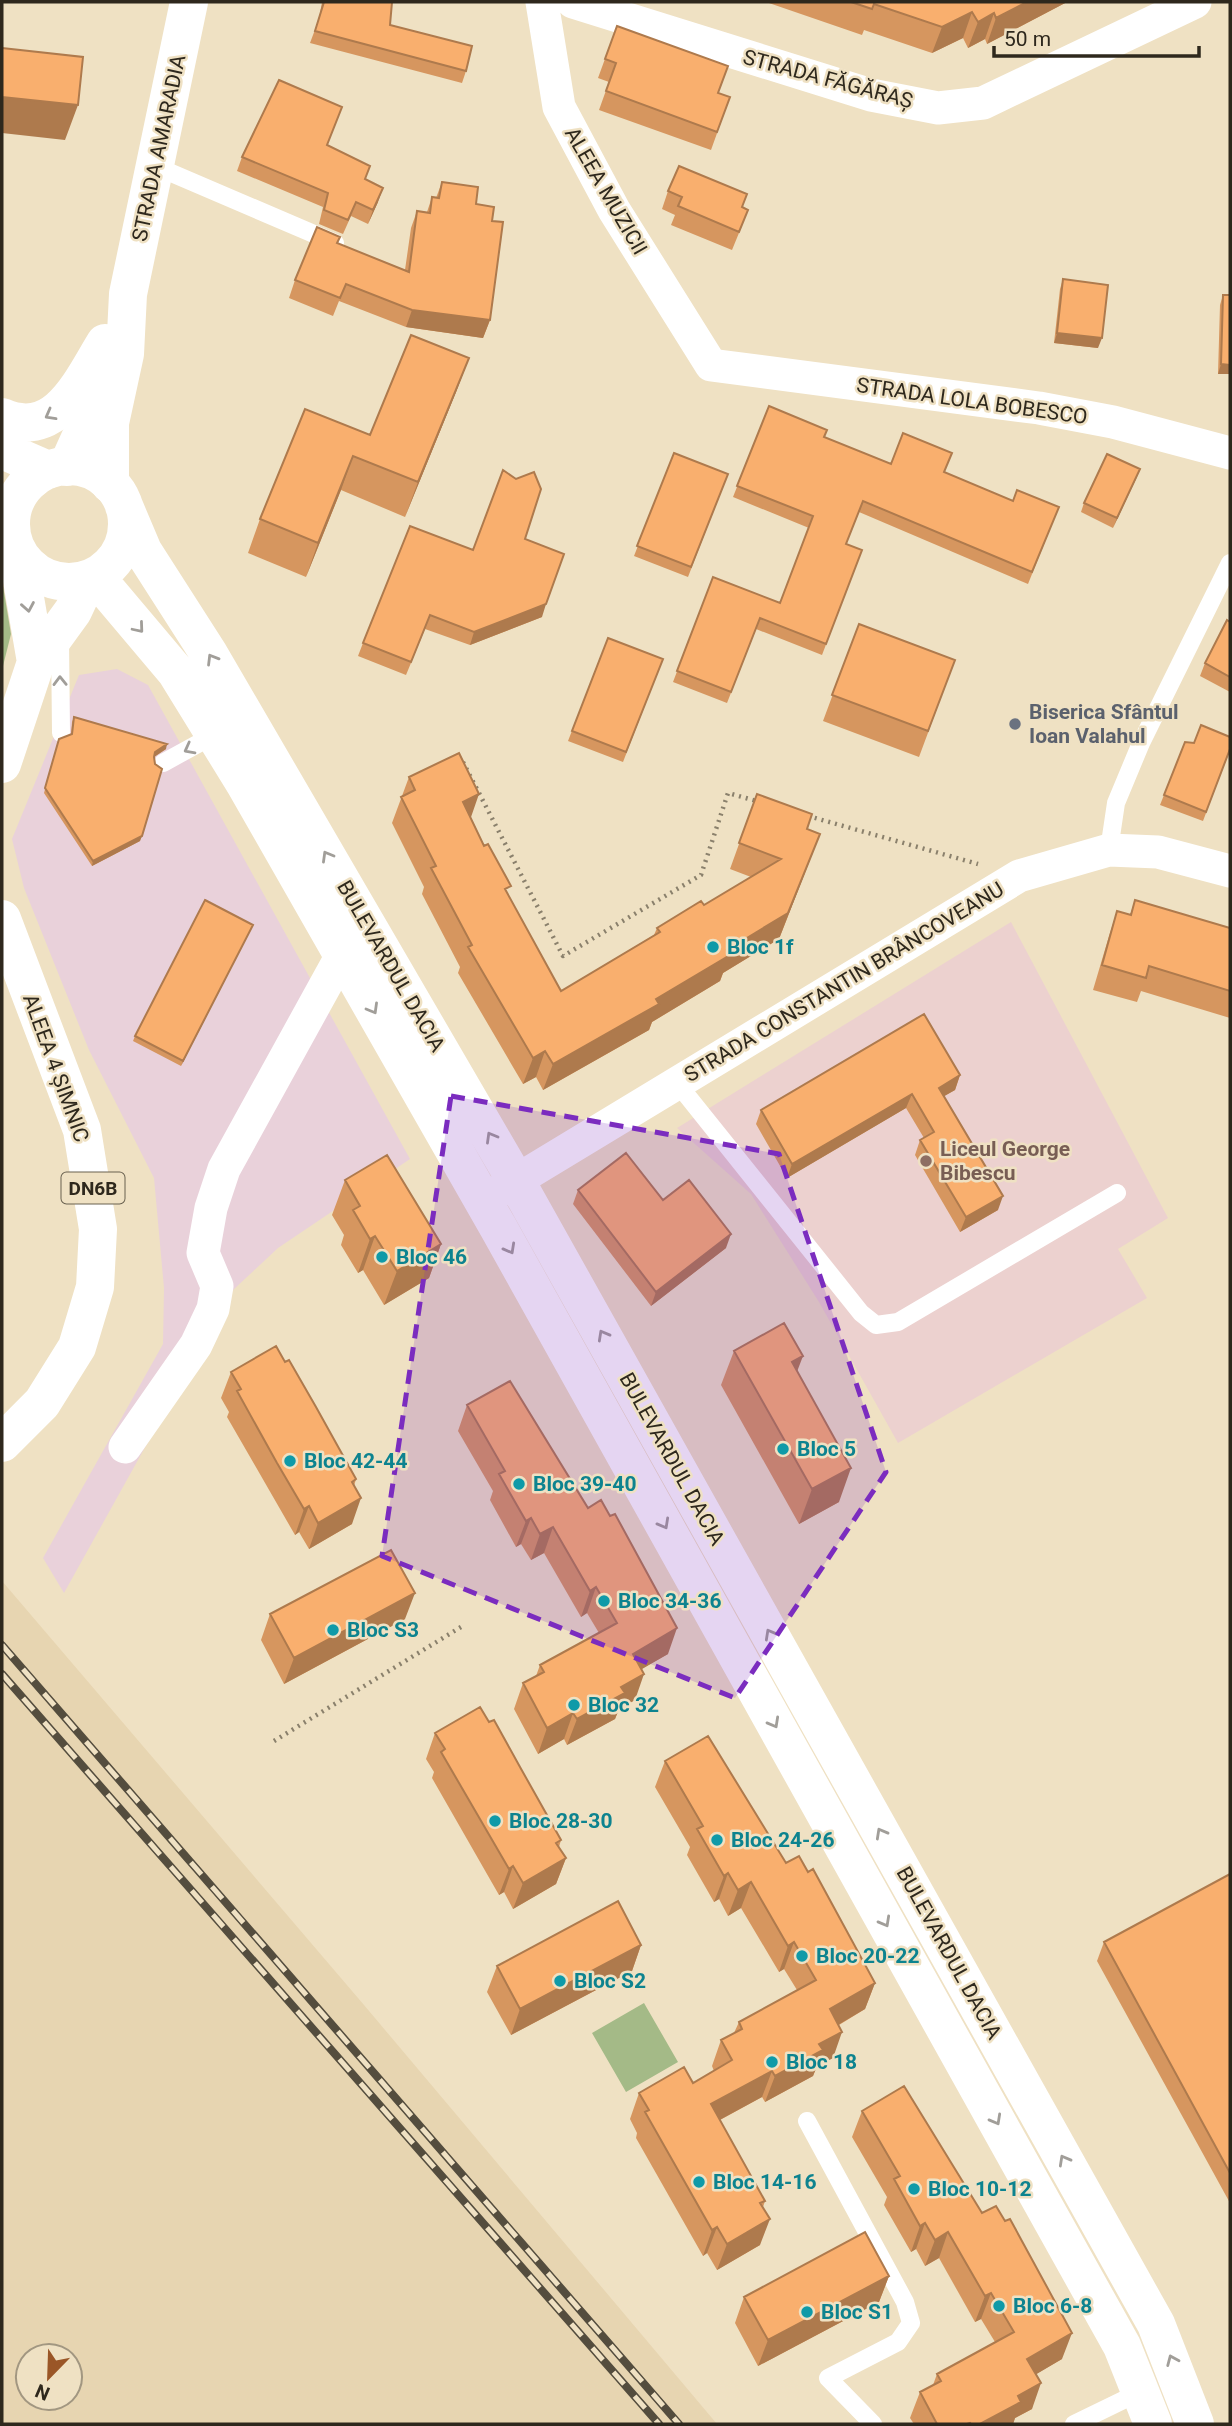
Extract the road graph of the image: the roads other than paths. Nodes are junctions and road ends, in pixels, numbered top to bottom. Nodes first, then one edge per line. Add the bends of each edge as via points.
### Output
1 (189, 2) edge
2 (542, 2) edge
3 (573, 2) edge
4 (1183, 4) edge
5 (155, 166) junction
6 (350, 250) edge
7 (128, 294) junction
8 (105, 343) junction
9 (711, 365) joint
10 (2, 417) edge
11 (2, 450) edge
12 (1230, 453) edge
13 (57, 468) junction
14 (117, 495) junction
15 (10, 529) edge
16 (1230, 564) edge
17 (92, 577) junction
18 (60, 629) junction
19 (36, 662) junction
20 (61, 733) dead end
21 (215, 735) junction
22 (3, 753) edge
23 (163, 763) dead end
24 (1109, 850) junction
25 (1230, 871) edge
26 (2, 919) edge
27 (342, 955) junction
28 (677, 1083) junction
29 (516, 1181) junction
30 (1117, 1193) dead end
31 (483, 1200) junction
32 (2, 1443) edge
33 (125, 1447) dead end
34 (807, 2121) dead end
35 (1147, 2408) edge
36 (873, 2424) edge
37 (1074, 2424) edge
38 (1195, 2424) edge

1 - 5 main road, STRADA AMARADIA
2 - 9 street, ALEEA MUZICII via 559,107 614,210
3 - 4 street, STRADA FĂGĂRAȘ via 858,91 938,108 983,103
5 - 6 lane
5 - 7 main road, STRADA AMARADIA
7 - 8 main road, STRADA AMARADIA
7 - 14 main road, STRADA AMARADIA via 125,354 110,423
8 -> 10 main road via 65,407 42,421
8 - 13 main road, STRADA AMARADIA via 90,416
9 - 12 street, STRADA LOLA BOBESCO via 1039,408
11 - 13 main road
13 - 14 main road via 82,468
13 - 15 main road via 32,479 20,492
14 - 17 main road via 125,539 118,554
29 -> 14 main road, BULEVARDUL DACIA via 209,654 144,551
15 - 17 main road via 34,570 55,580
15 -> 19 main road
16 - 24 lane via 1141,743 1116,803
17 - 18 main road
17 -> 21 main road, BULEVARDUL DACIA via 176,672
18 - 19 main road
20 -> 18 lane
19 - 22 main road
21 -> 23 lane
21 - 27 main road, BULEVARDUL DACIA
24 - 25 street, STRADA CONSTANTIN BRÂNCOVEANU via 1158,852
24 - 28 street, STRADA CONSTANTIN BRÂNCOVEANU via 1020,876
26 - 32 main road, ALEEA 4 ȘIMNIC / DN6B via 82,1130 98,1229 95,1287 77,1347 42,1403
27 -> 31 main road, BULEVARDUL DACIA
27 - 33 street via 224,1169 203,1253 217,1286 213,1309 197,1345
28 - 29 street, STRADA CONSTANTIN BRÂNCOVEANU
28 - 30 lane via 876,1325 898,1322
29 - 31 street, STRADA CONSTANTIN BRÂNCOVEANU
38 -> 29 main road, BULEVARDUL DACIA via 1156,2324
31 -> 35 main road, BULEVARDUL DACIA via 1122,2346
34 - 36 lane via 905,2302 911,2323 898,2342 828,2378
35 - 37 lane

